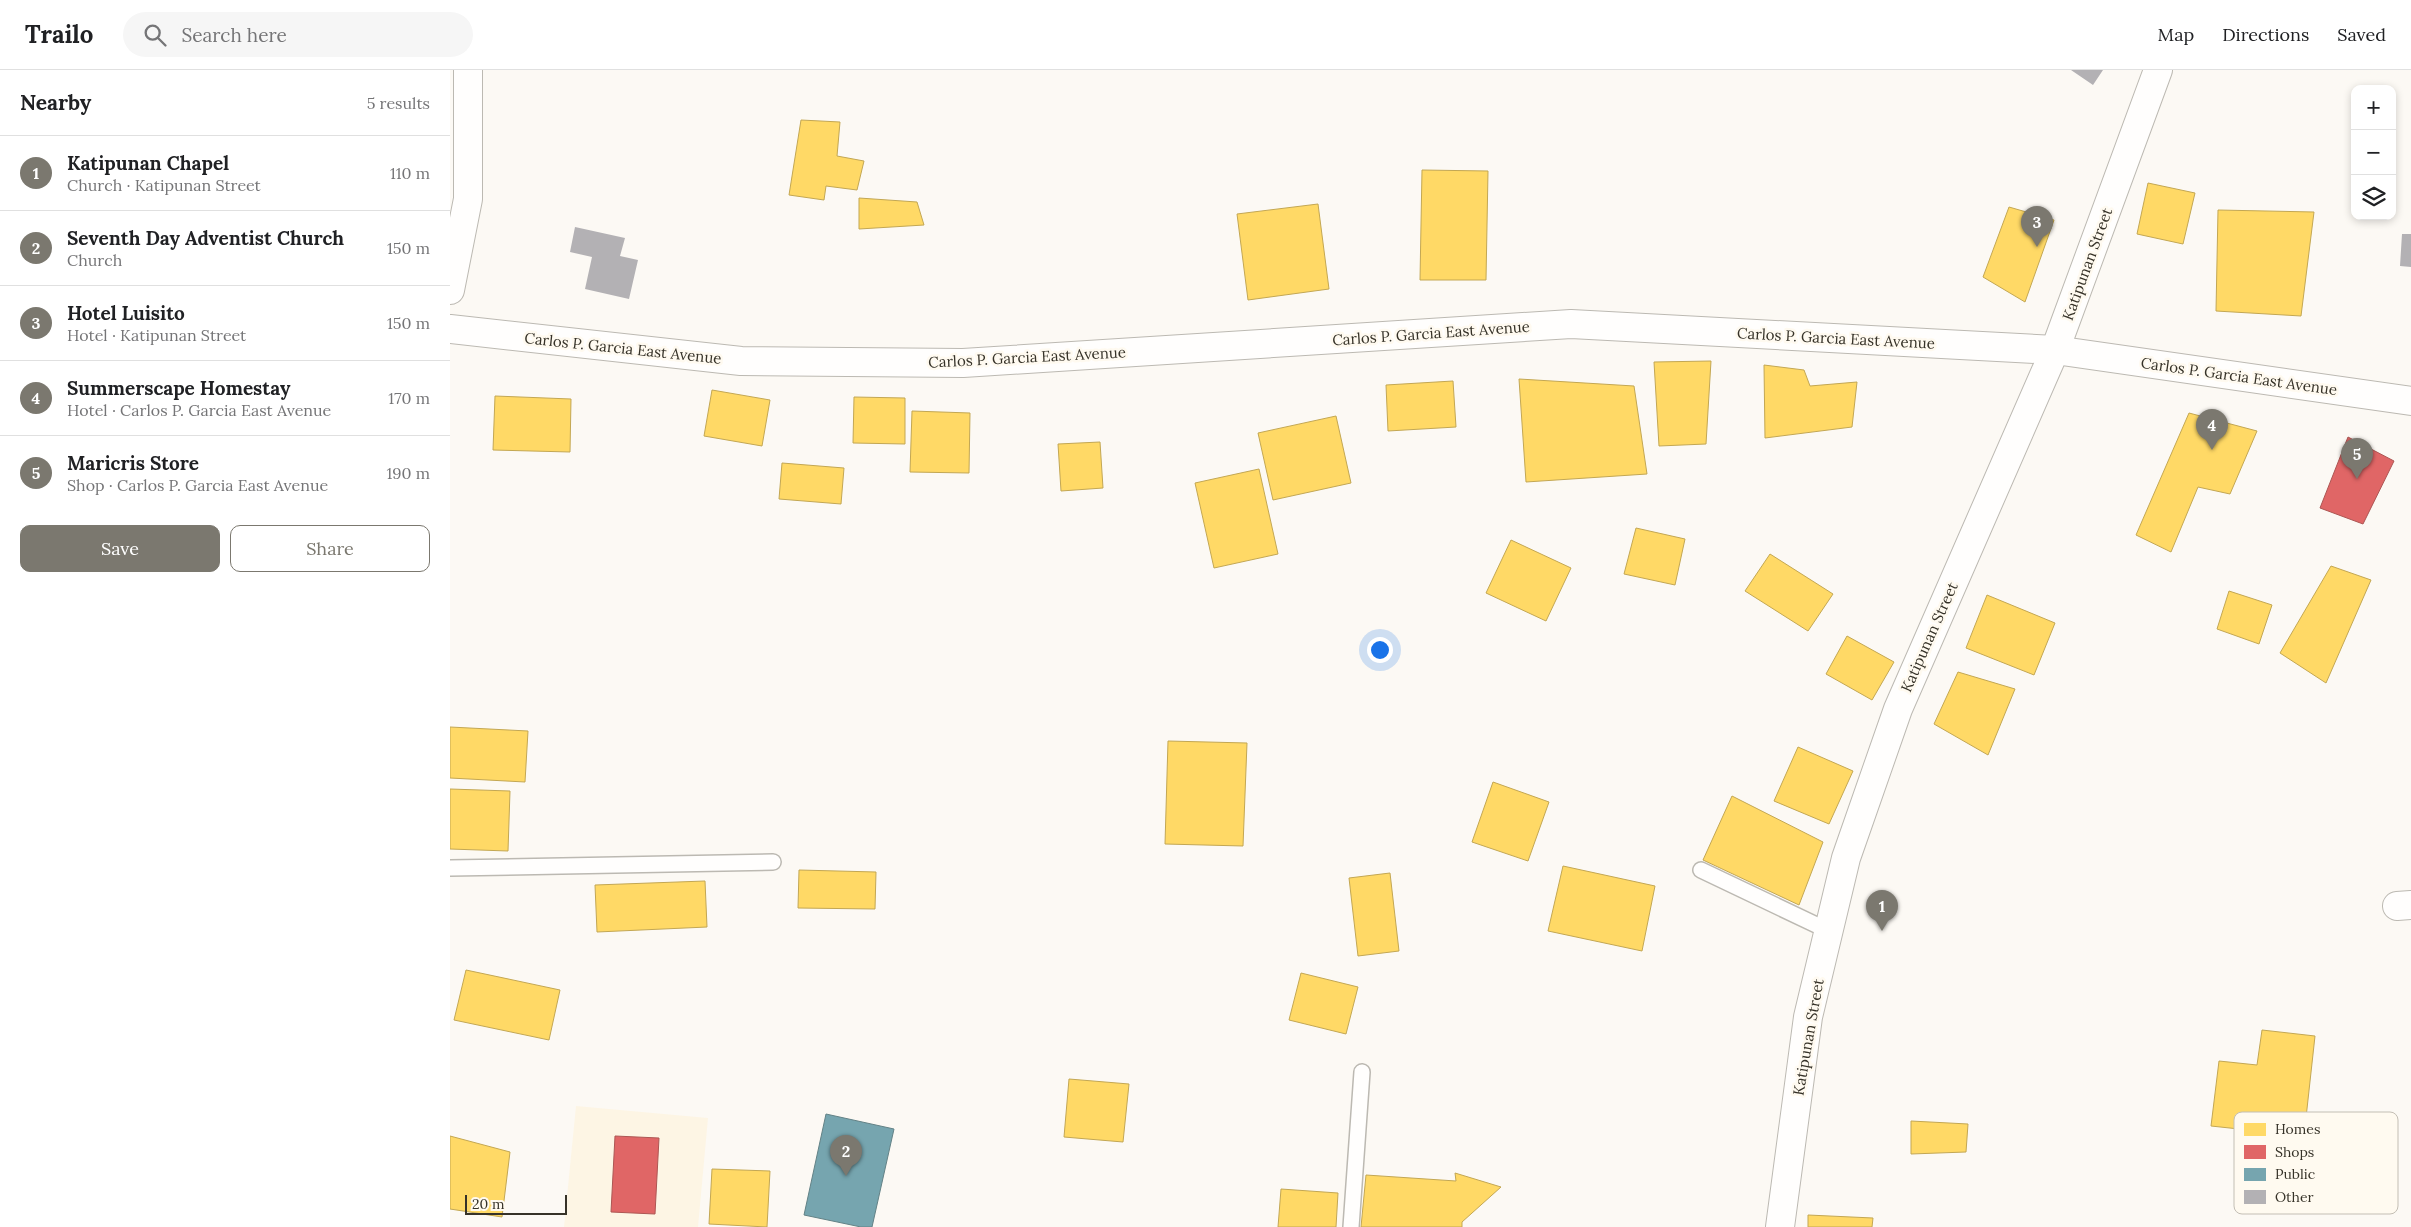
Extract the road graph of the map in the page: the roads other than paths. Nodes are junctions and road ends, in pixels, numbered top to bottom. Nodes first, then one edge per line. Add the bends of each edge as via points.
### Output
1 (468, 70) edge
2 (2158, 70) edge
3 (450, 290) edge
4 (450, 329) edge
5 (2055, 350) junction
6 (2411, 401) edge
7 (774, 862) dead end
8 (450, 868) edge
9 (1701, 870) dead end
10 (1829, 931) junction
11 (1362, 1072) dead end
12 (1351, 1227) edge
13 (1780, 1227) edge

1 - 3 main road via 468,199
2 - 5 main road, Katipunan Street
4 - 5 main road, Carlos P. Garcia East Avenue via 741,361 964,363 1571,324
5 - 6 main road, Carlos P. Garcia East Avenue
5 - 10 main road, Katipunan Street via 1898,709 1846,858
7 - 8 lane
9 - 10 lane
10 - 13 main road, Katipunan Street via 1808,1017
11 - 12 lane

